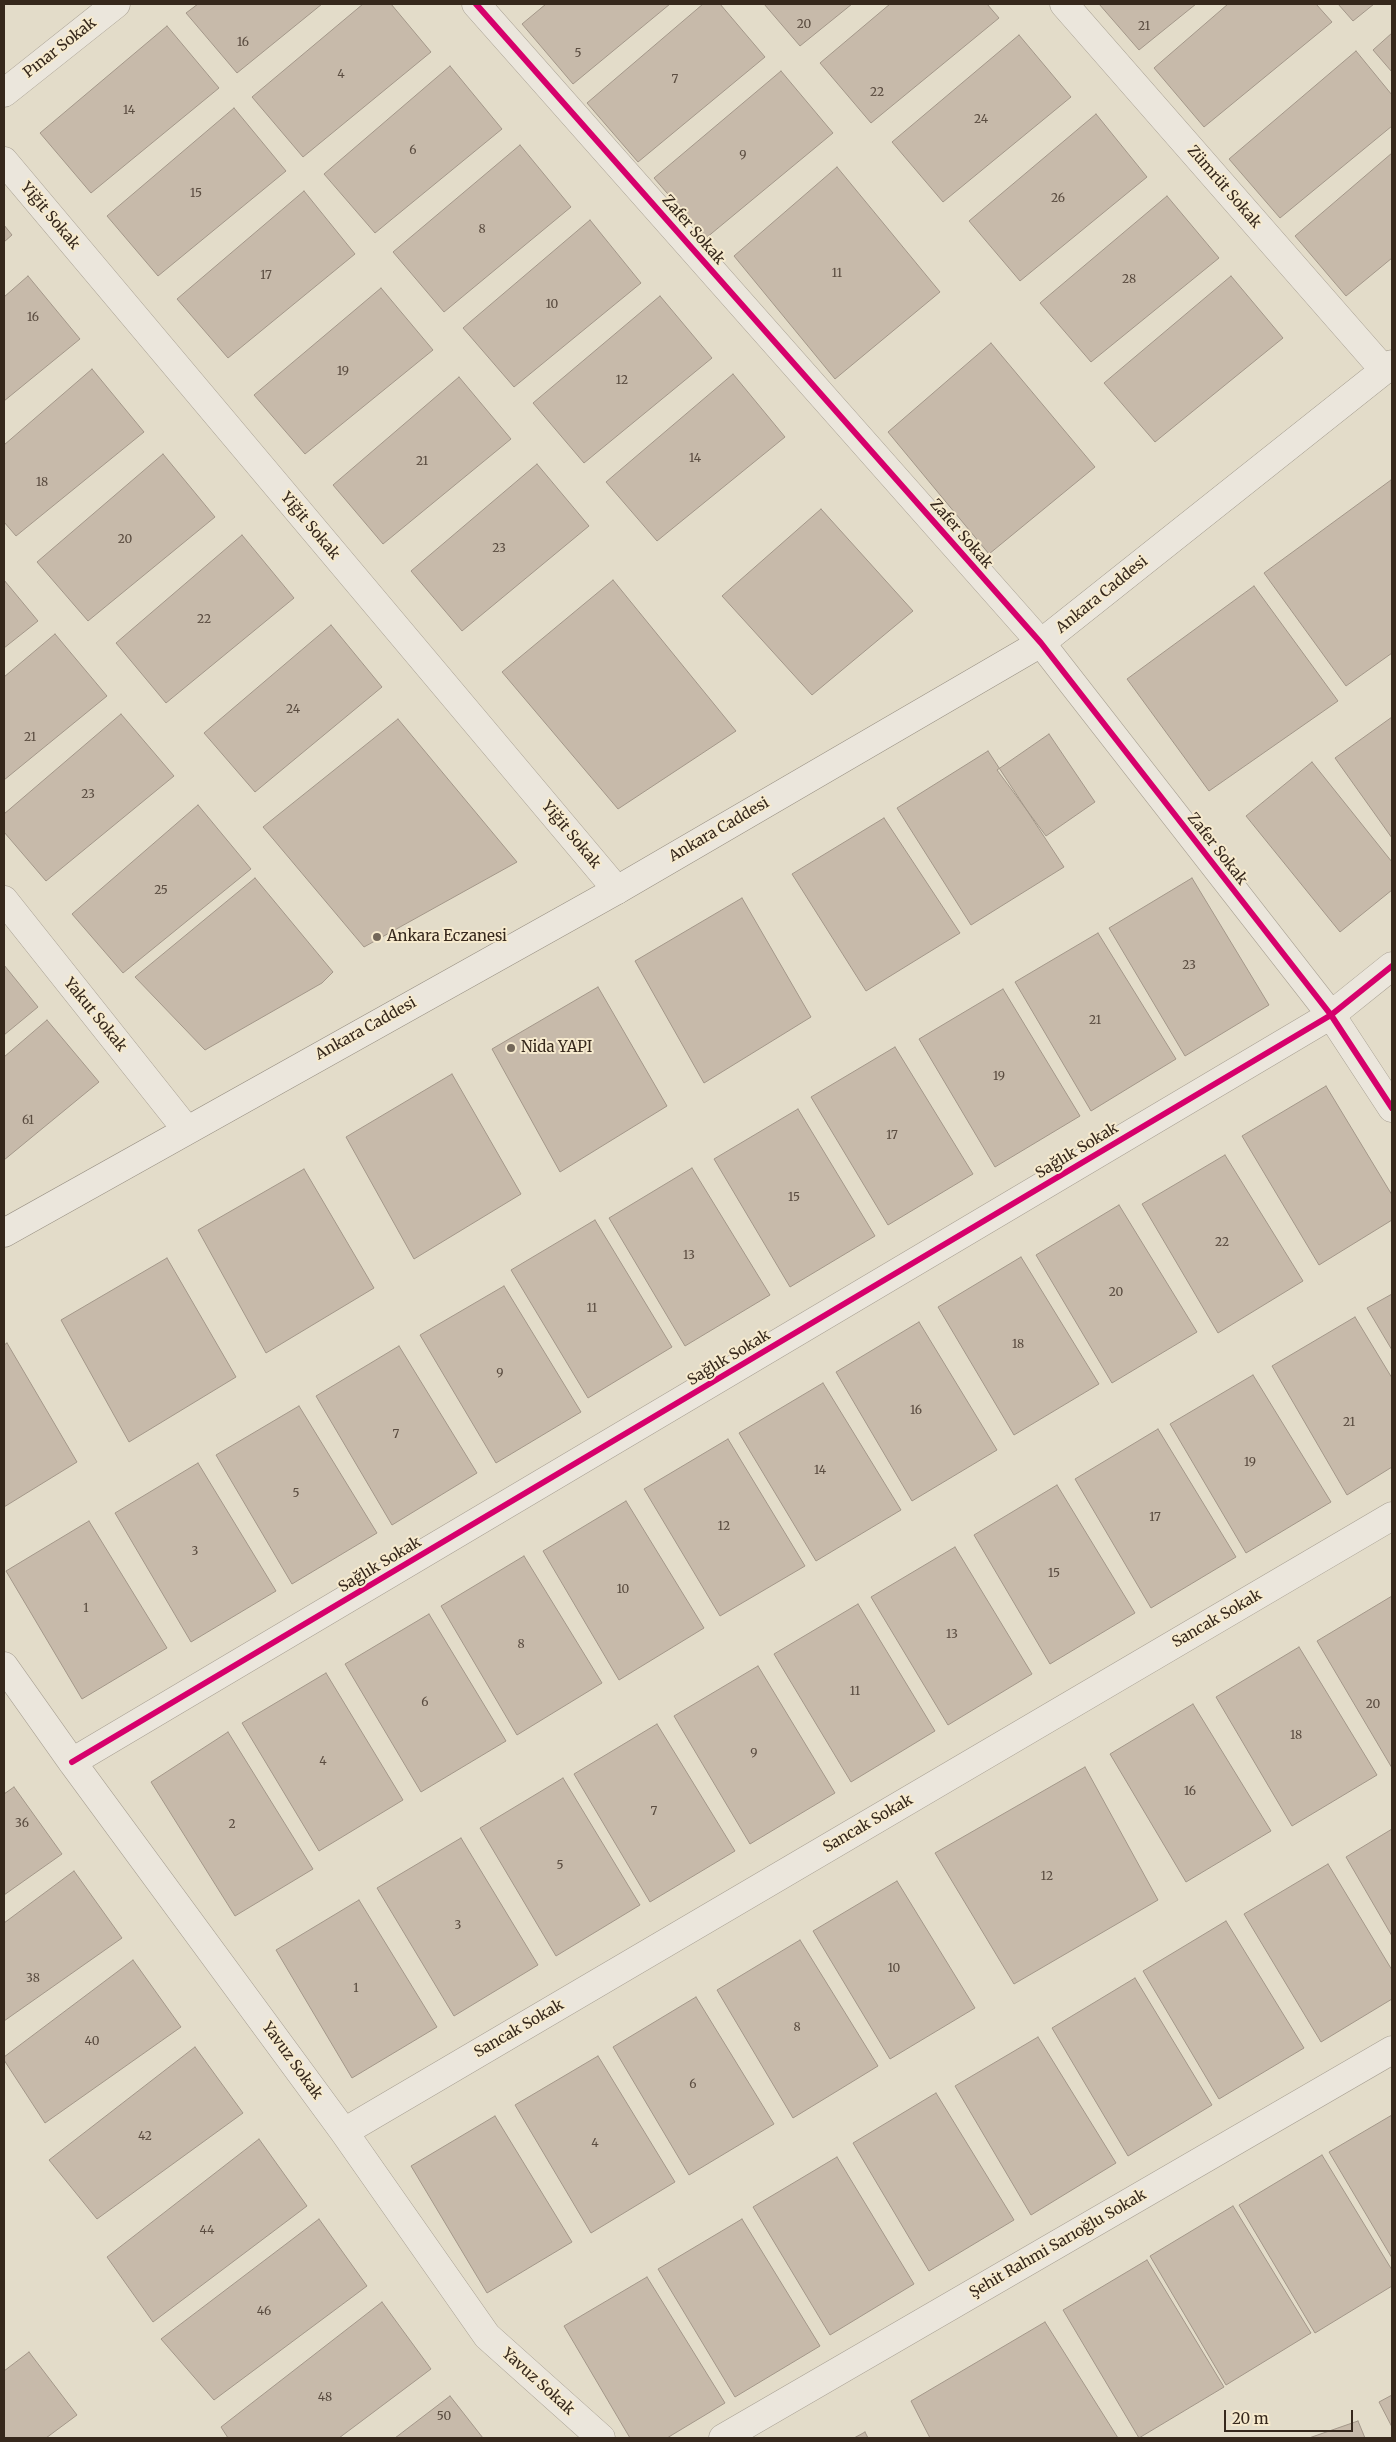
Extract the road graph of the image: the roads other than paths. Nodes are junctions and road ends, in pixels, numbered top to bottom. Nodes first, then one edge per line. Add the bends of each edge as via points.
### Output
1 (116, 4) edge
2 (476, 4) edge
3 (1064, 4) edge
4 (4, 92) edge
5 (4, 161) edge
6 (1388, 367) edge
7 (1041, 643) junction
8 (617, 890) junction
9 (4, 900) edge
10 (1392, 966) edge
11 (1331, 1015) junction
12 (1392, 1108) edge
13 (186, 1129) junction
14 (4, 1233) edge
15 (1392, 1516) edge
16 (4, 1666) edge
17 (72, 1762) junction
18 (1392, 2050) edge
19 (344, 2132) junction
20 (602, 2438) edge
21 (723, 2438) edge

1 - 4 street, Pınar Sokak
2 - 7 street, Zafer Sokak
3 - 6 street, Zümrüt Sokak
5 - 8 street, Yiğit Sokak
6 - 7 street, Ankara Caddesi
7 - 8 street, Ankara Caddesi
7 - 11 street, Zafer Sokak
8 - 13 street, Ankara Caddesi
9 - 13 street, Yakut Sokak
10 - 11 street, Sağlık Sokak
11 - 12 street, Zafer Sokak
11 - 17 street, Sağlık Sokak
13 - 14 street, Ankara Caddesi
15 - 19 street, Sancak Sokak
16 - 17 street, Yavuz Sokak
17 - 19 street, Yavuz Sokak
18 - 21 street, Şehit Rahmi Sarıoğlu Sokak
19 - 20 street, Yavuz Sokak via 487,2336

